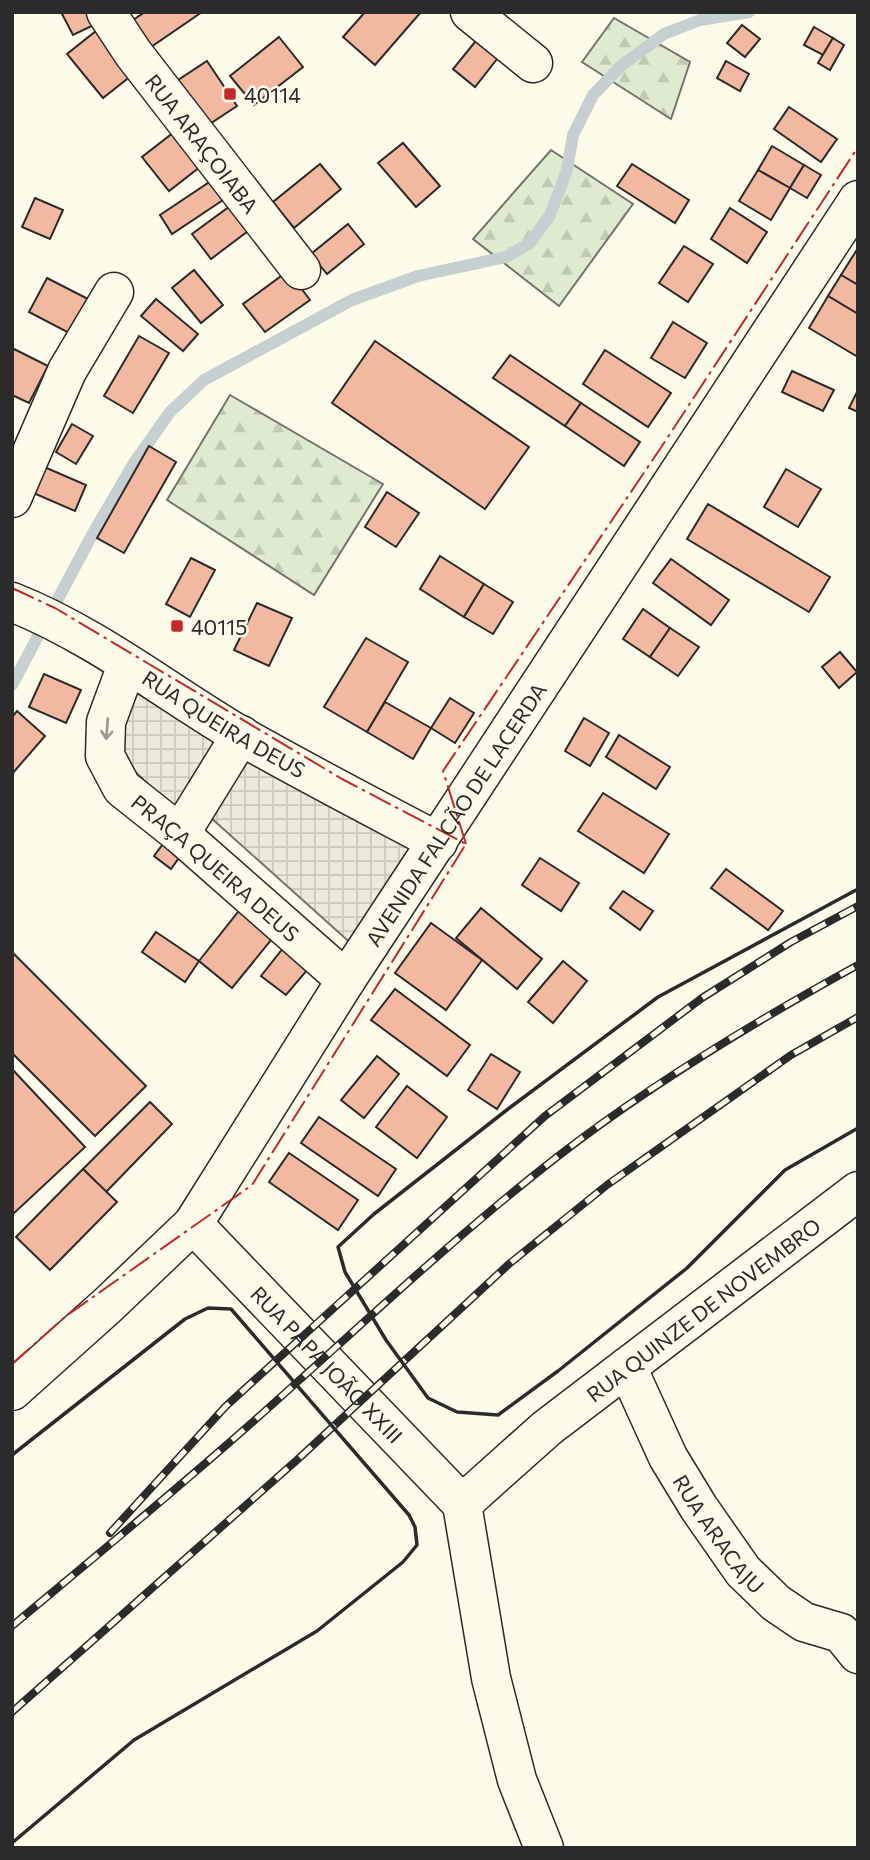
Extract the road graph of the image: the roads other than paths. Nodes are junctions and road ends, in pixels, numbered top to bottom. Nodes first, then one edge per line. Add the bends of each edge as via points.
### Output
1 (106, 12) edge
2 (470, 12) edge
3 (533, 63) dead end
4 (858, 200) edge
5 (301, 270) dead end
6 (114, 292) dead end
7 (12, 498) edge
8 (19, 605) edge
9 (116, 656) junction
10 (241, 735) junction
11 (180, 834) junction
12 (438, 842) junction
13 (345, 980) junction
14 (858, 1191) edge
15 (192, 1224) junction
16 (627, 1367) junction
17 (12, 1391) edge
18 (462, 1504) junction
19 (852, 1637) edge
20 (544, 1848) edge

1 - 5 street, RUA ARAÇOIABA
2 - 3 street
4 - 12 street, AVENIDA FALCÃO DE LACERDA
6 - 7 street via 67,371
8 - 9 street, RUA QUEIRA DEUS
9 - 10 street, RUA QUEIRA DEUS
9 -> 11 street, PRAÇA QUEIRA DEUS via 105,756 122,788
10 - 11 street
10 - 12 street, RUA QUEIRA DEUS
11 - 13 street, PRAÇA QUEIRA DEUS
12 - 13 street, AVENIDA FALCÃO DE LACERDA
13 - 15 street, AVENIDA FALCÃO DE LACERDA
14 - 16 street, RUA QUINZE DE NOVEMBRO
15 - 17 street, AVENIDA FALCÃO DE LACERDA
15 - 18 street, RUA PAPA JOÃO XXIII
16 - 18 street, RUA QUINZE DE NOVEMBRO via 547,1428
16 - 19 street, RUA ARACAJU via 668,1457 743,1571 804,1622
18 - 20 street via 491,1678 517,1780

